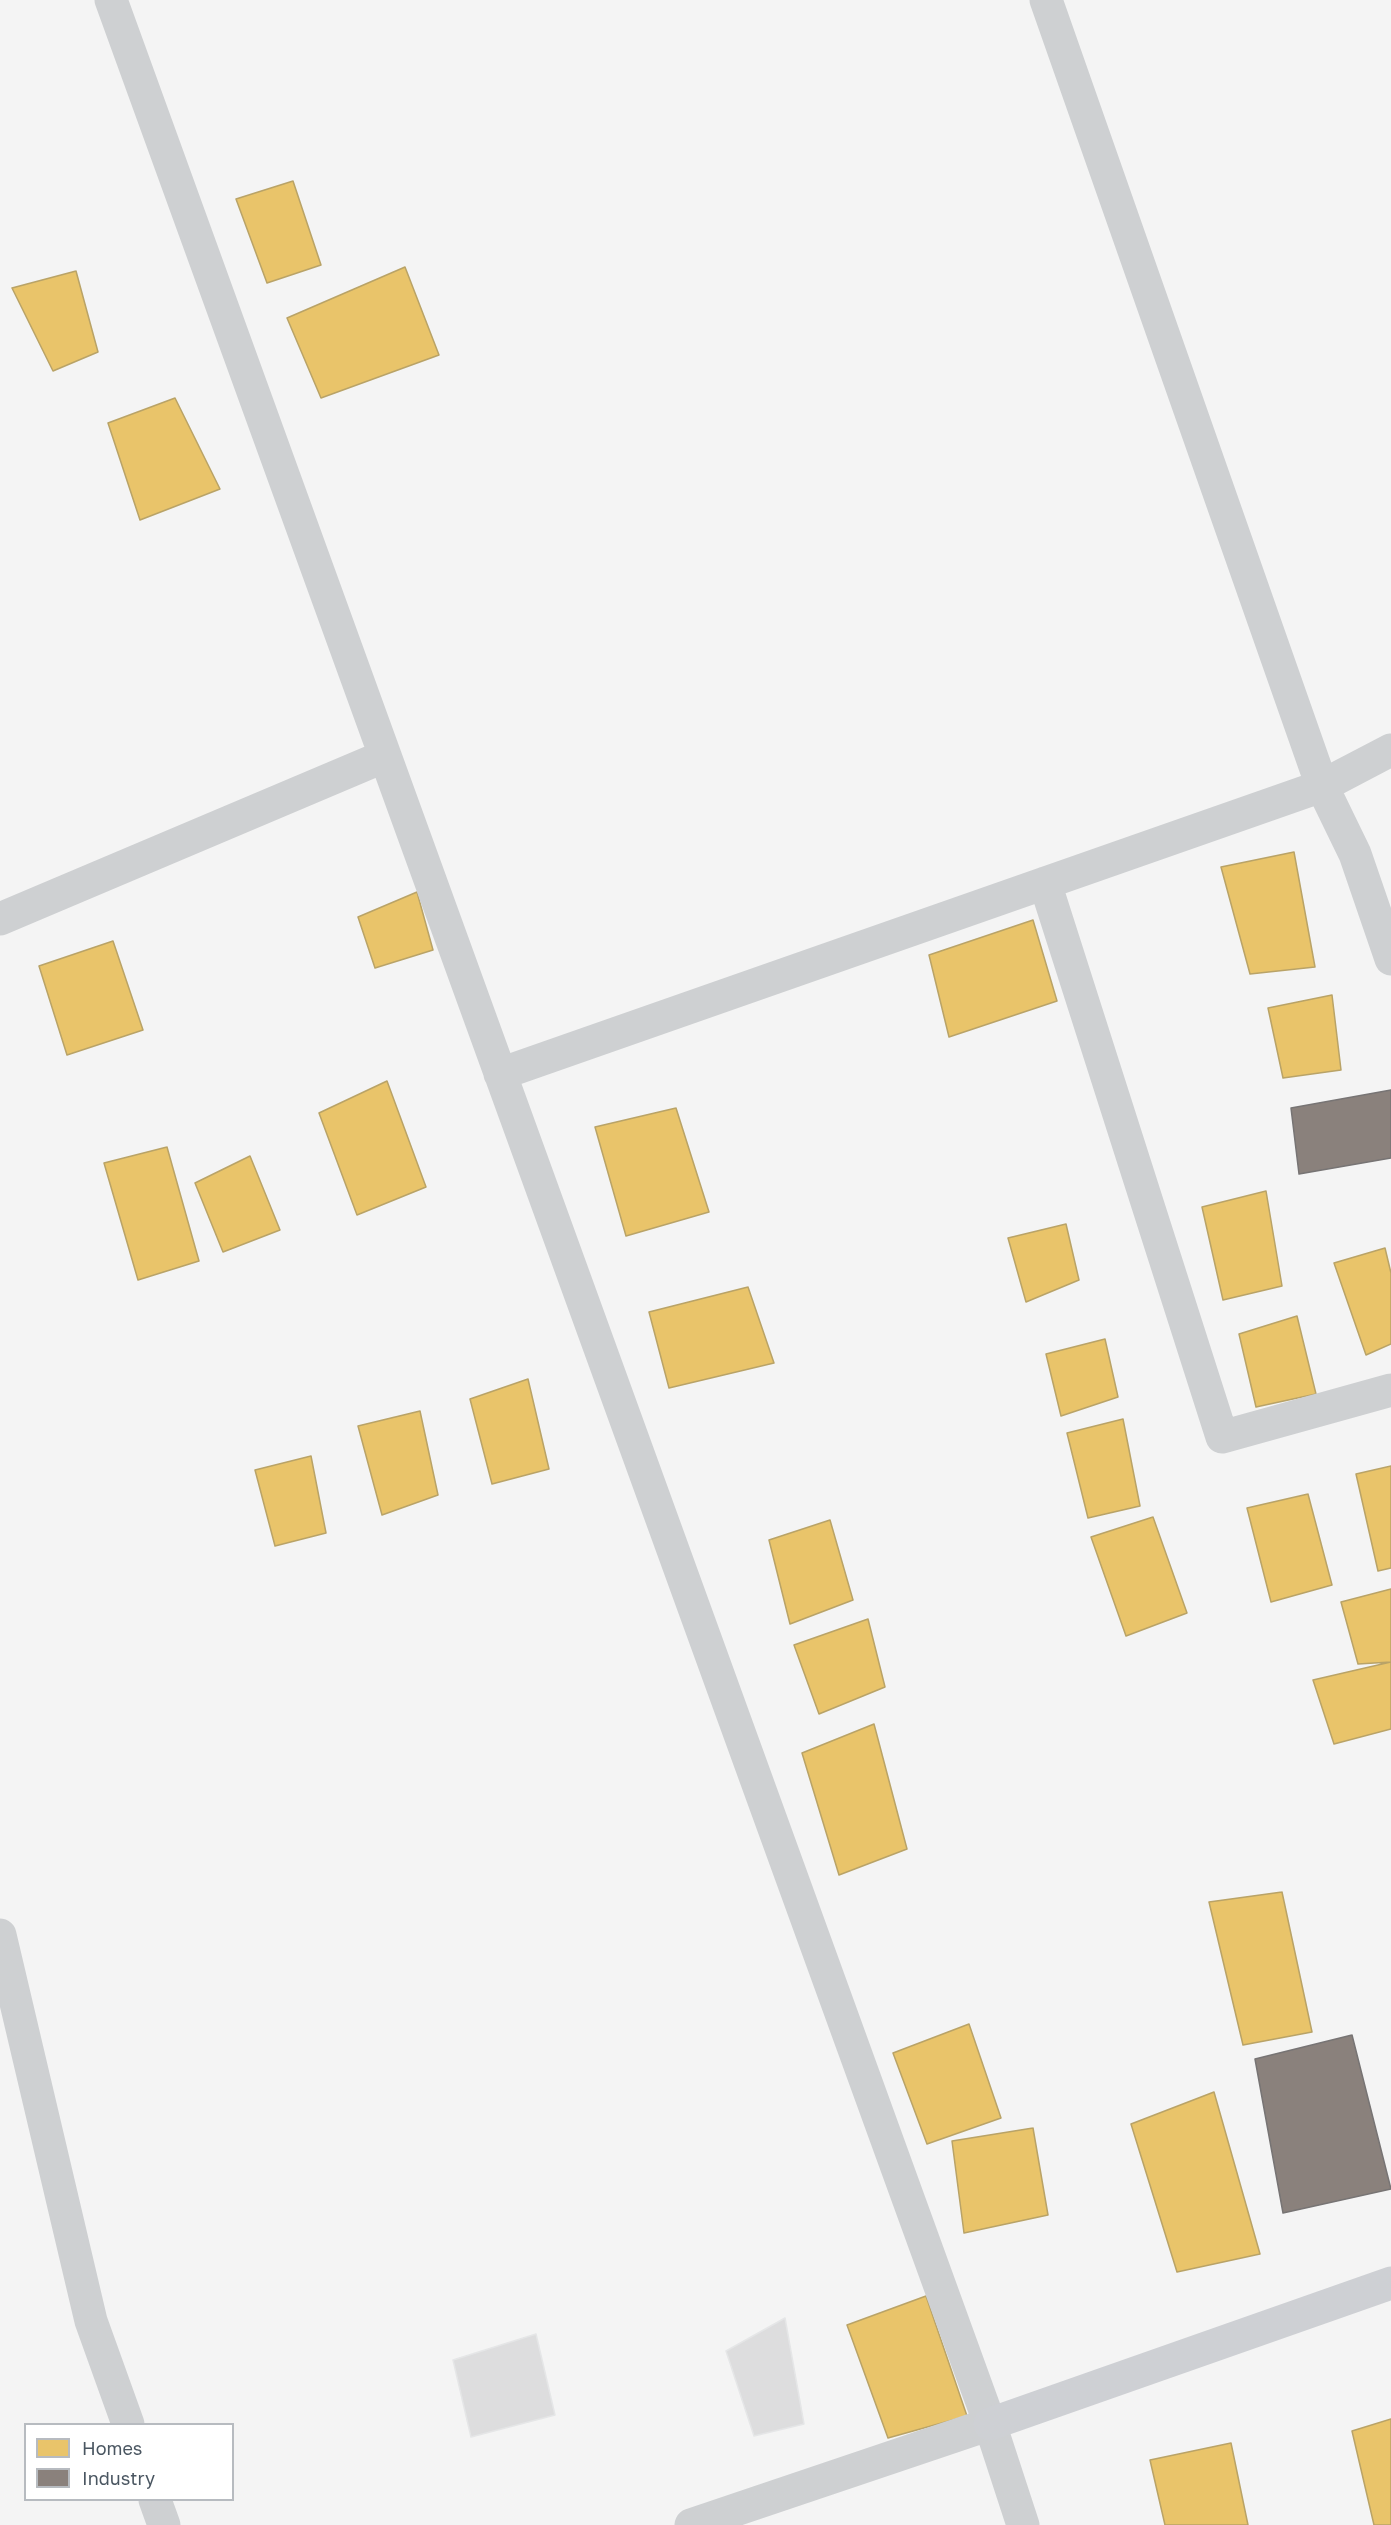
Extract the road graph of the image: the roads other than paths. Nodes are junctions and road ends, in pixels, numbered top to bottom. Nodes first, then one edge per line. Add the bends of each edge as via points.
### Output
1 (111, 0) edge
2 (1046, 0) edge
3 (1391, 750) edge
4 (385, 756) junction
5 (1322, 786) junction
6 (1045, 883) junction
7 (0, 919) edge
8 (1391, 959) edge
9 (500, 1074) junction
10 (1391, 1390) edge
11 (0, 1935) edge
12 (1391, 2283) edge
13 (128, 2423) edge
14 (990, 2424) junction
15 (156, 2501) edge
16 (164, 2525) edge
17 (691, 2525) edge
18 (1023, 2525) edge

1 - 4 street
2 - 5 street
3 - 5 street
4 - 7 street
4 - 9 street
5 - 6 street
5 - 8 street via 1355,854
6 - 9 street
6 - 10 street via 1222,1437
9 - 14 street
11 - 13 street via 91,2321
12 - 14 street
14 - 17 street
14 - 18 street
15 - 16 street

